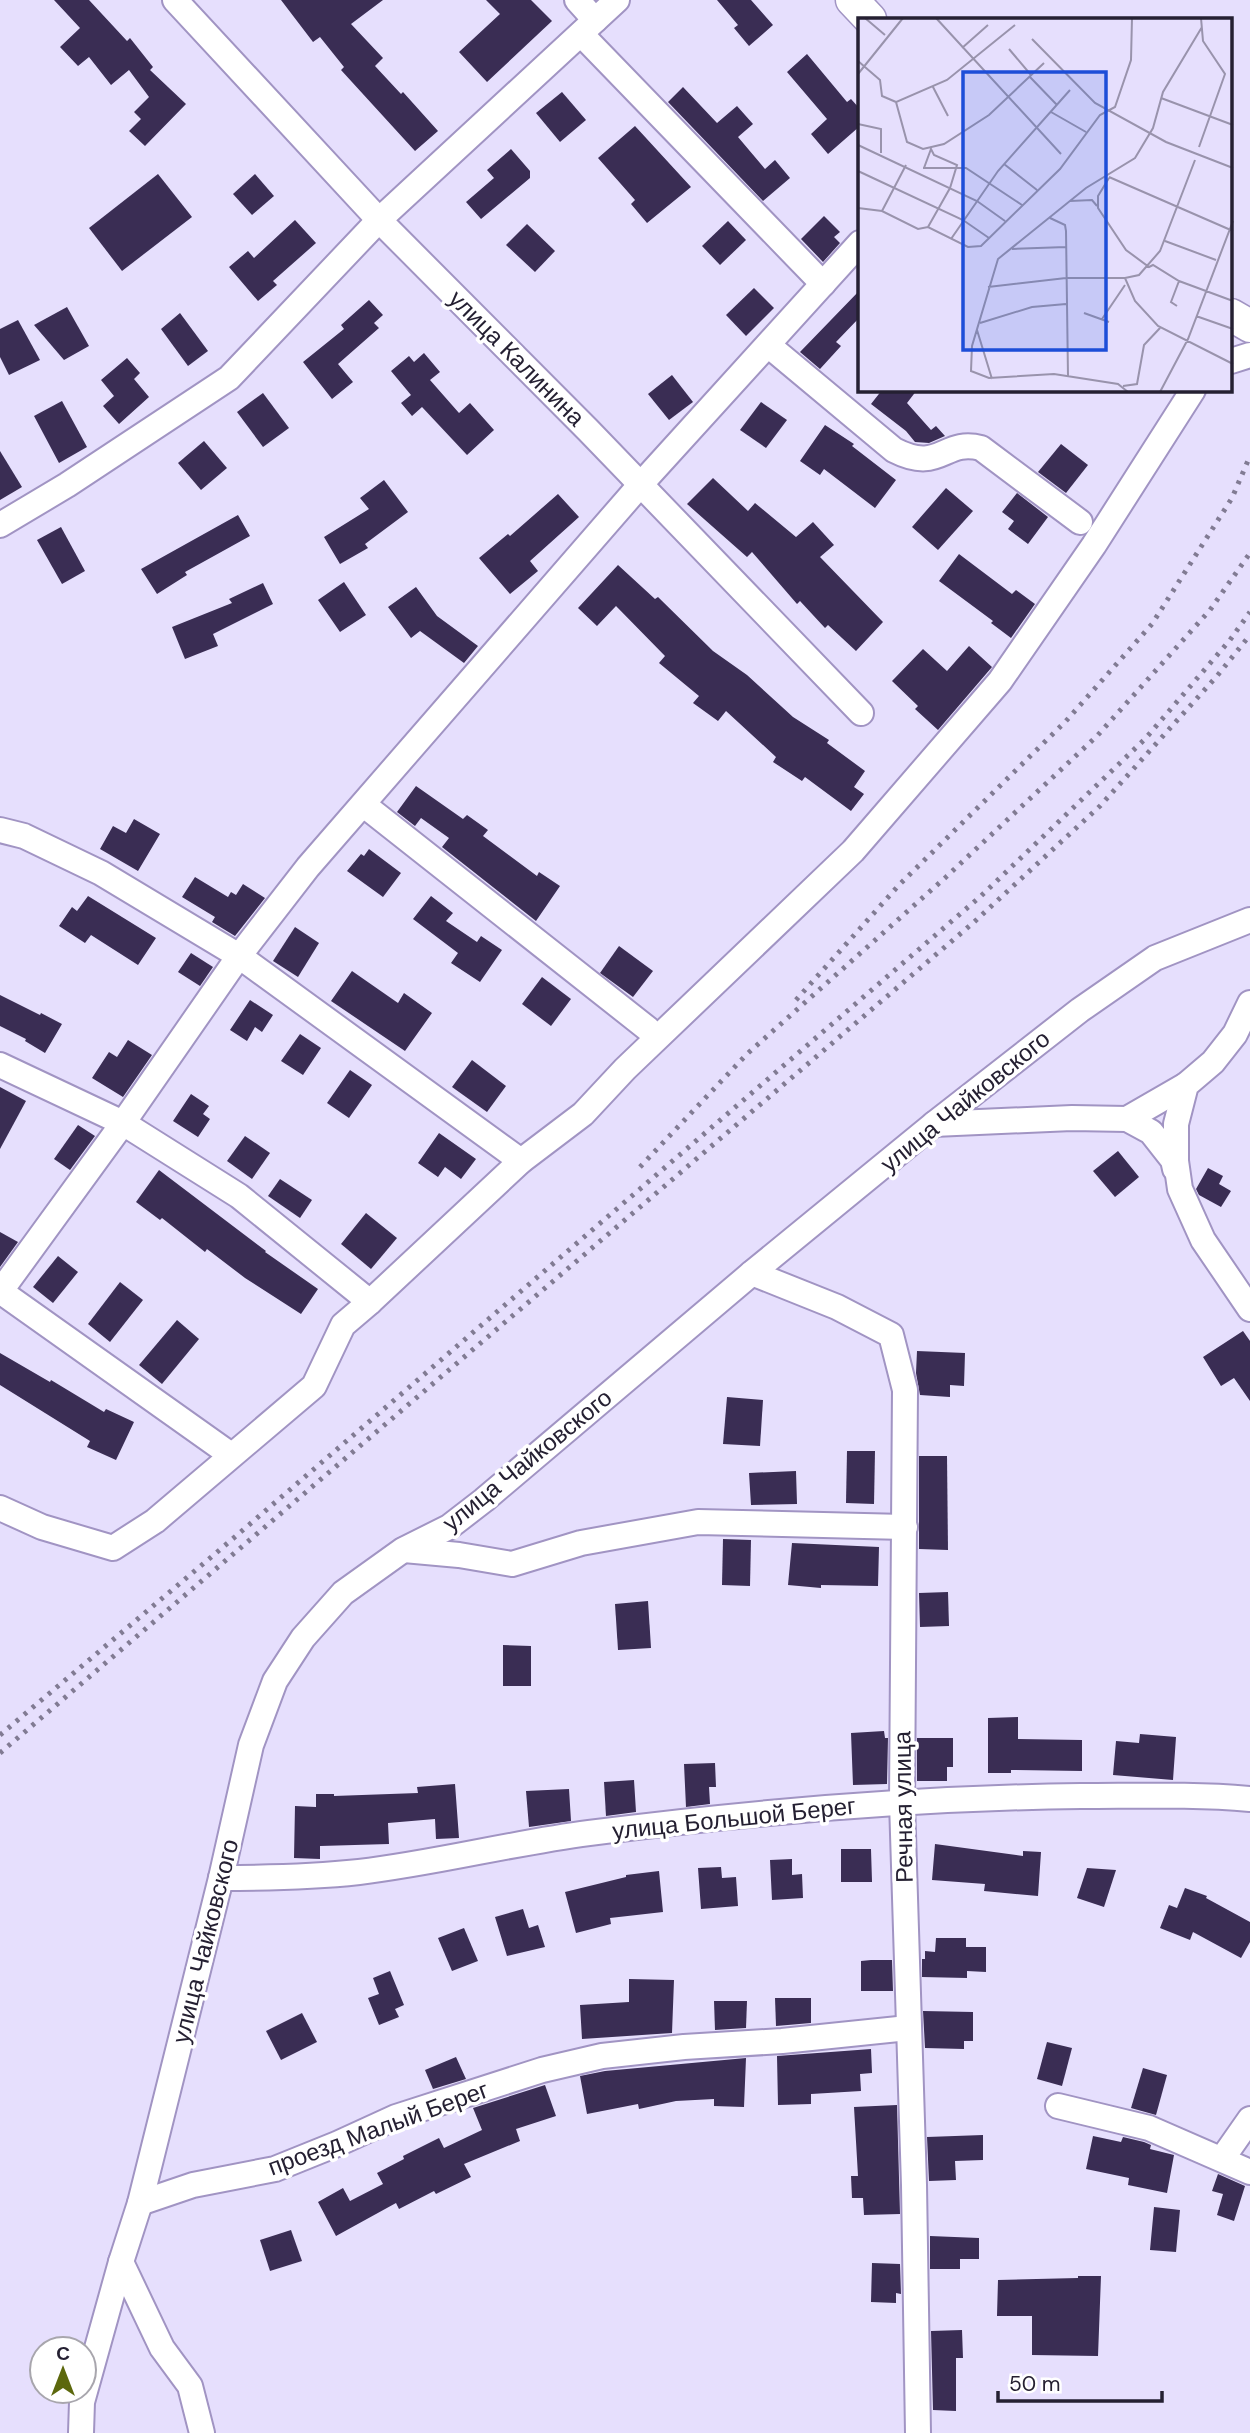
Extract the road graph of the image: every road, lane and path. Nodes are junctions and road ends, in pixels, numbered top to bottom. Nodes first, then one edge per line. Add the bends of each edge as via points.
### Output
1 (175, 0) edge
2 (577, 0) edge
3 (617, 0) edge
4 (852, 0) edge
5 (869, 18) edge
6 (588, 27) junction
7 (379, 220) junction
8 (858, 245) edge
9 (823, 284) junction
10 (1232, 316) edge
11 (1250, 326) edge
12 (768, 345) junction
13 (1250, 355) edge
14 (1232, 361) edge
15 (1192, 392) edge
16 (641, 484) junction
17 (1080, 522) dead end
18 (0, 525) edge
19 (861, 713) dead end
20 (364, 805) junction
21 (0, 830) edge
22 (1250, 920) edge
23 (239, 956) junction
24 (1250, 1003) edge
25 (648, 1029) dead end
26 (0, 1065) edge
27 (1186, 1085) junction
28 (1127, 1119) junction
29 (123, 1124) junction
30 (934, 1124) junction
31 (521, 1161) junction
32 (1180, 1189) junction
33 (752, 1273) junction
34 (0, 1291) edge
35 (370, 1302) junction
36 (1250, 1309) edge
37 (232, 1455) junction
38 (0, 1508) edge
39 (905, 1527) junction
40 (404, 1550) junction
41 (1250, 1799) edge
42 (902, 1802) junction
43 (221, 1878) junction
44 (908, 2028) junction
45 (1058, 2106) dead end
46 (1250, 2119) edge
47 (1222, 2159) junction
48 (1250, 2172) edge
49 (141, 2203) junction
50 (121, 2262) junction
51 (81, 2433) edge
52 (202, 2433) edge
53 (918, 2433) edge

1 - 7 street, улица Калинина
2 - 6 street
3 - 6 street
4 - 5 street
6 - 7 street
6 - 9 street
7 - 16 street, улица Калинина
7 - 18 street via 229,378
8 - 9 street
9 - 12 street
10 - 11 street
12 - 16 street
12 - 17 street via 894,450 925,460 967,444 981,448
13 - 14 street
15 - 31 street via 1000,681 853,851 583,1114
16 - 19 street, улица Калинина
16 - 20 street
20 - 23 street
20 - 25 street
21 - 23 street via 24,836 101,873
22 - 30 street, улица Чайковского via 1156,958 1116,983
23 - 29 street
23 - 31 street
24 - 27 street via 1235,1034 1213,1062
26 - 29 street
27 - 28 street
27 - 32 street via 1176,1124
28 - 30 street
28 - 32 street via 1151,1132 1173,1160
29 - 34 street
29 - 35 street via 239,1196
30 - 33 street, улица Чайковского
31 - 35 street
32 - 36 street via 1203,1240
33 - 39 street, Речная улица via 837,1307 891,1335 905,1390
33 - 40 street, улица Чайковского via 484,1500 449,1527
34 - 37 street
35 - 37 street via 343,1325 314,1386
37 - 38 street via 155,1521 113,1548 42,1527
39 - 40 street via 698,1522 581,1543 512,1564
39 - 42 street, Речная улица
40 - 43 street, улица Чайковского via 343,1593 303,1638 275,1681 251,1745
41 - 42 street, улица Большой Берег via 1035,1797
42 - 43 street, улица Большой Берег via 586,1834 360,1872
42 - 44 street, Речная улица
43 - 49 street, улица Чайковского
44 - 49 street, проезд Малый Берег via 602,2056 542,2070 396,2117 275,2169 193,2185
44 - 53 street, Речная улица
45 - 47 street via 1149,2128
46 - 47 street
47 - 48 street
49 - 50 street, улица Чайковского
50 - 51 street, улица Чайковского via 82,2402
50 - 52 street via 162,2348 190,2386

